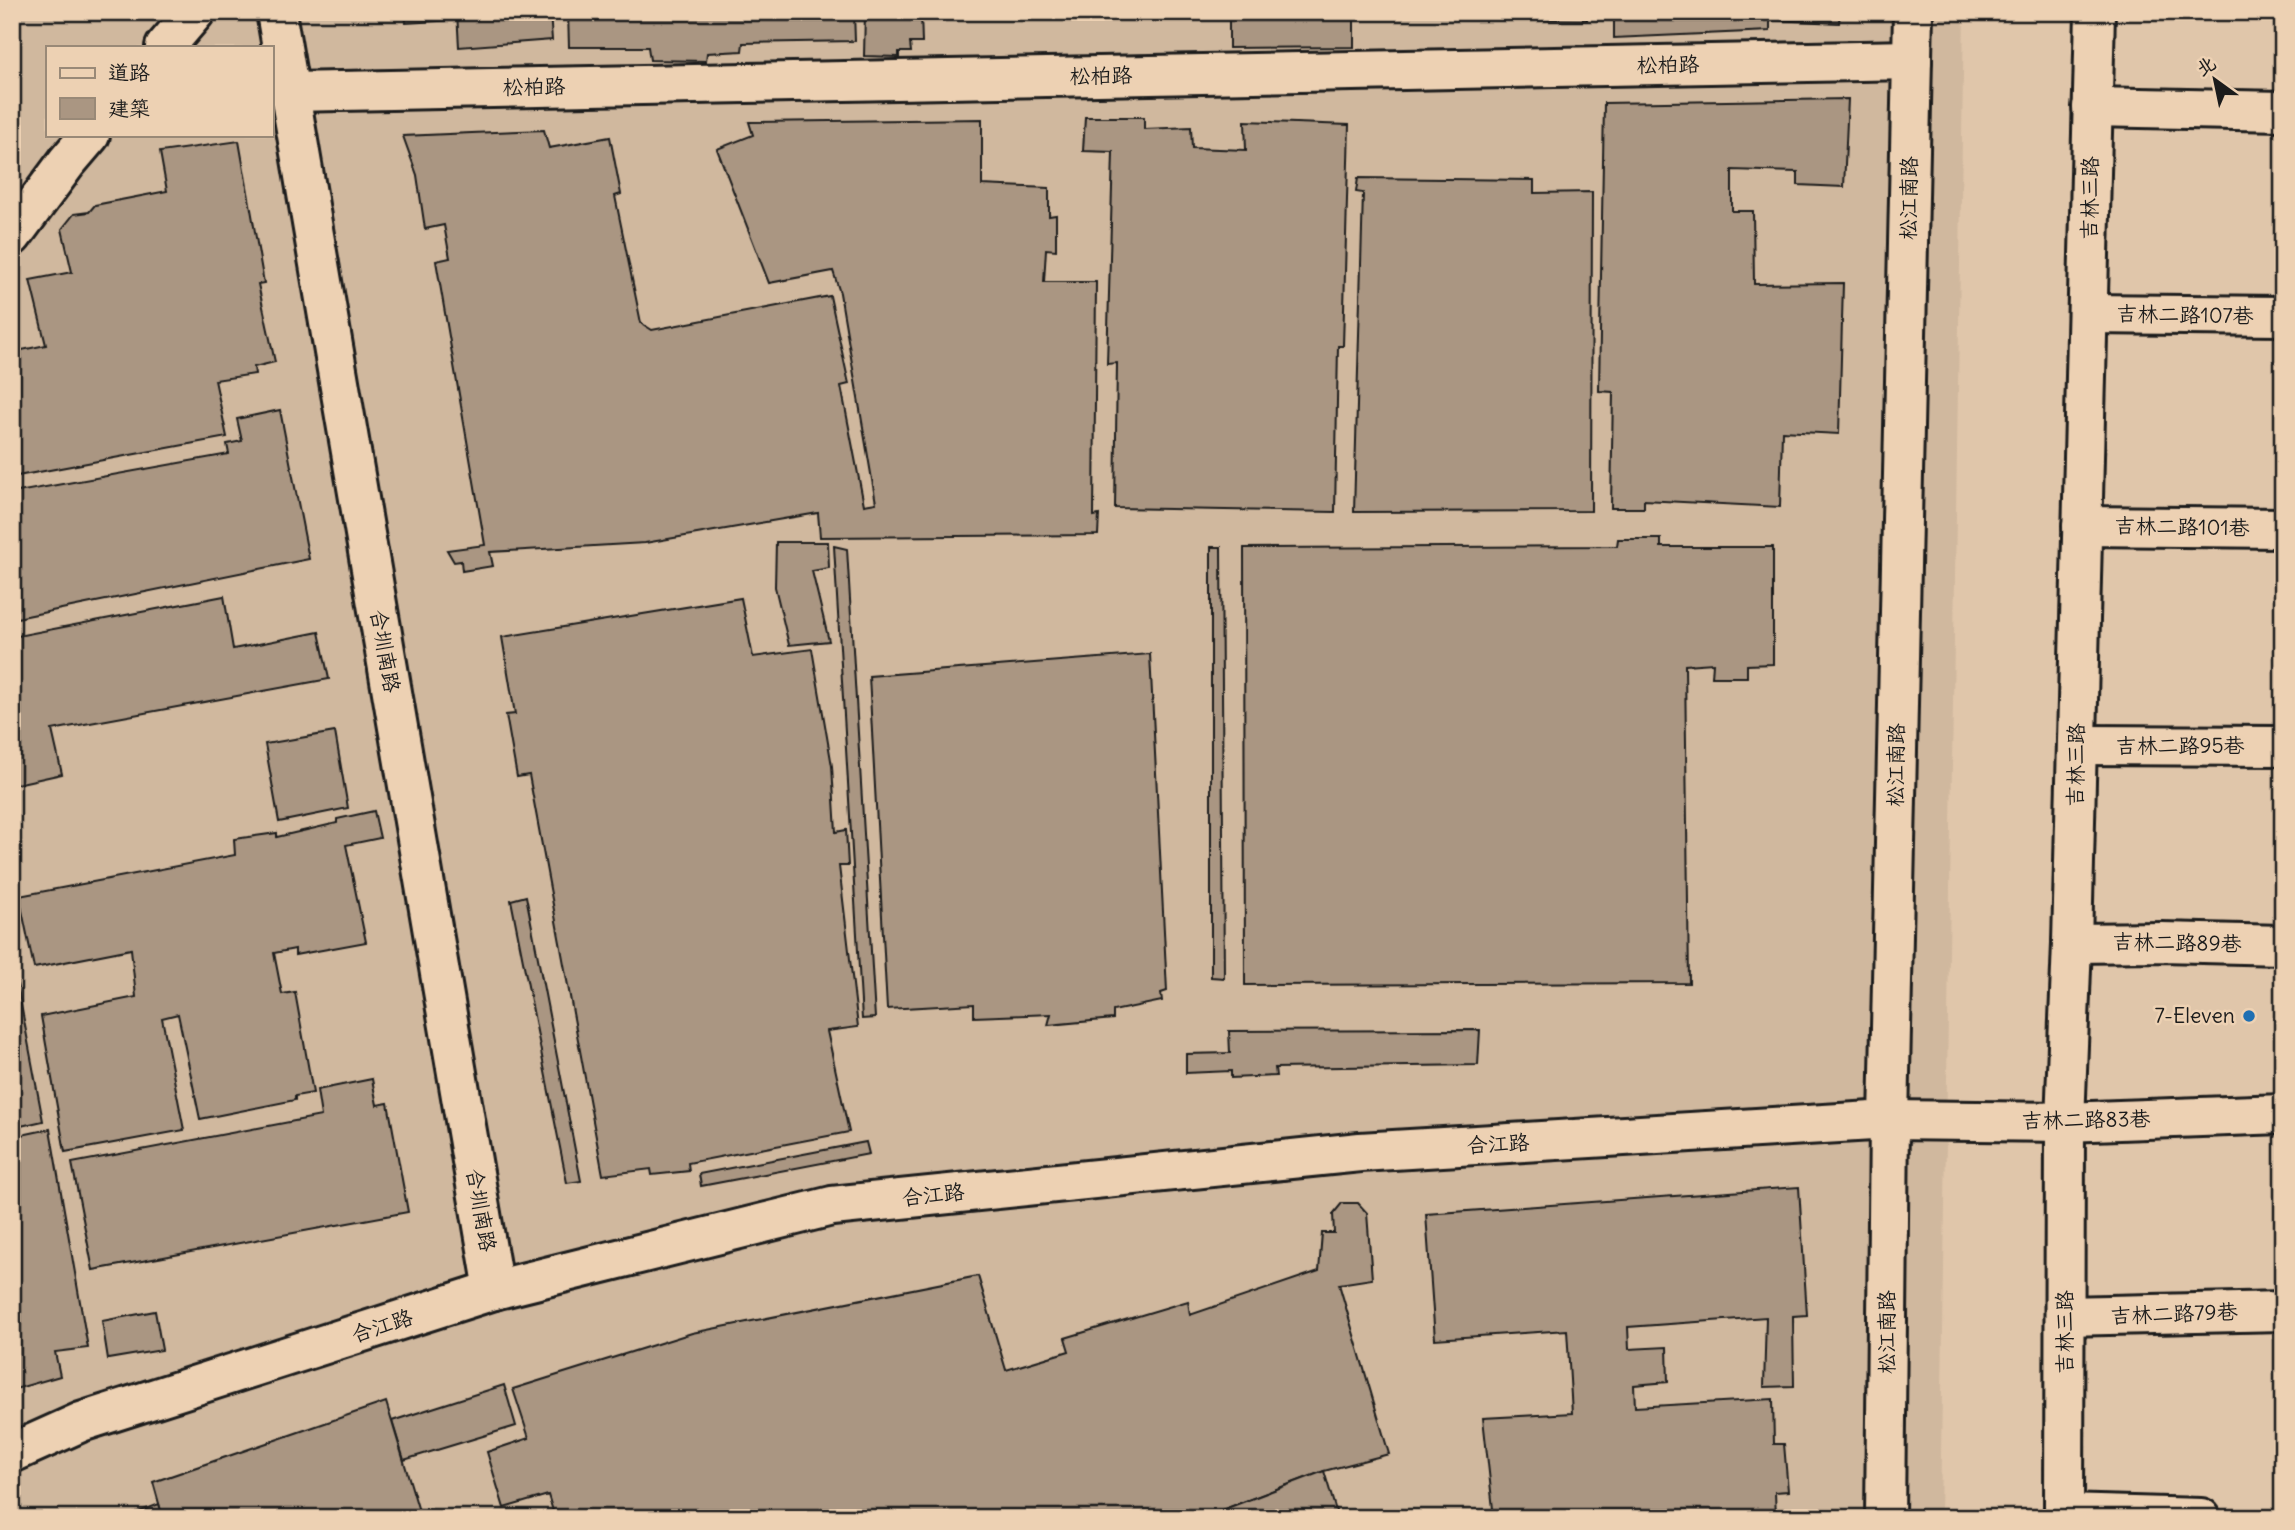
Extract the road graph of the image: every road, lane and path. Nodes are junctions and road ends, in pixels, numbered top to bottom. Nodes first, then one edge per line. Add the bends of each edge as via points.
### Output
1 (195, 12) edge
2 (276, 12) edge
3 (1913, 12) edge
4 (2095, 12) edge
5 (166, 46) edge
6 (1912, 60) junction
7 (290, 92) junction
8 (2092, 107) junction
9 (2283, 111) edge
10 (89, 136) edge
11 (12, 236) edge
12 (2088, 314) junction
13 (2283, 316) edge
14 (2082, 527) junction
15 (2283, 528) edge
16 (2077, 745) junction
17 (2283, 746) edge
18 (2072, 943) junction
19 (2283, 945) edge
20 (2283, 1114) edge
21 (1889, 1120) junction
22 (2065, 1122) junction
23 (494, 1290) junction
24 (2283, 1311) edge
25 (2065, 1316) junction
26 (12, 1452) edge
27 (2064, 1516) edge
28 (1885, 1518) edge
29 (2201, 1518) edge

1 - 5 street
2 - 7 street, 合圳南路
3 - 6 street, 松江南路
4 - 8 street, 吉林三路
6 - 7 street, 松柏路
6 - 21 street, 松江南路
7 - 23 street, 合圳南路
8 - 9 street
8 - 12 street, 吉林三路
10 - 11 street
12 - 13 street, 吉林二路107巷
12 - 14 street, 吉林三路
14 - 15 street, 吉林二路101巷
14 - 16 street, 吉林三路
16 - 17 street, 吉林二路95巷
16 - 18 street, 吉林三路
18 - 19 street, 吉林二路89巷
18 - 22 street, 吉林三路
20 - 22 street, 吉林二路83巷
21 - 22 street, 吉林二路83巷
21 - 23 street, 合江路 via 1360,1152 832,1206
21 - 28 street, 松江南路
22 - 25 street, 吉林三路
23 - 26 street, 合江路 via 81,1422
24 - 25 street, 吉林二路79巷
25 - 27 street, 吉林三路
27 - 29 street

